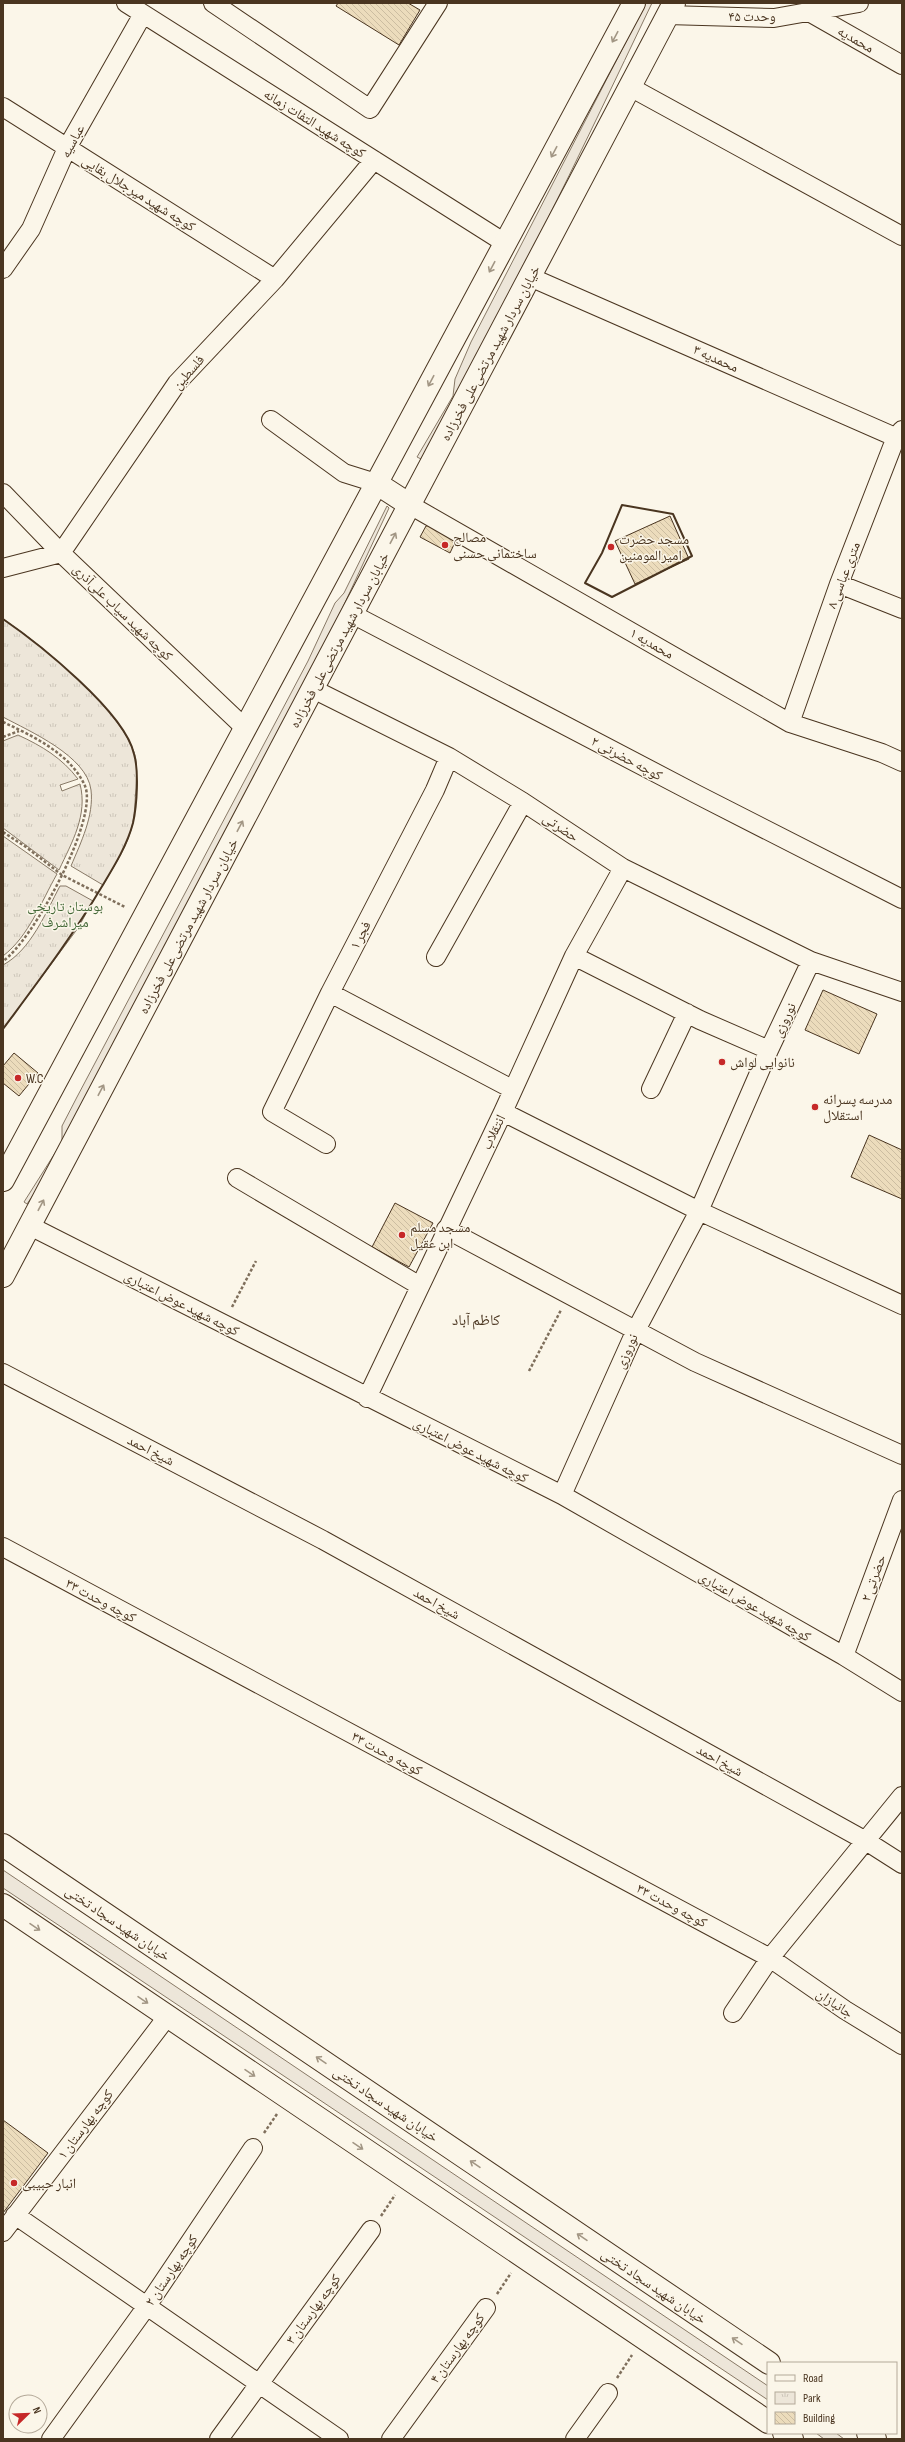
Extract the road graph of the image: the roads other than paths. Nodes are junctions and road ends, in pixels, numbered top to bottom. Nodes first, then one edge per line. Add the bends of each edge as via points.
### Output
1 (126, 3) edge
2 (214, 3) edge
3 (634, 3) edge
4 (859, 3) edge
5 (436, 4) edge
6 (671, 9) edge
7 (809, 12) junction
8 (143, 14) junction
9 (902, 66) edge
10 (630, 87) junction
11 (3, 107) edge
12 (68, 148) junction
13 (374, 160) junction
14 (902, 236) edge
15 (505, 244) junction
16 (3, 269) edge
17 (530, 277) junction
18 (275, 278) junction
19 (271, 420) dead end
20 (900, 435) edge
21 (376, 483) junction
22 (3, 493) edge
23 (410, 505) junction
24 (61, 553) junction
25 (3, 568) edge
26 (839, 584) junction
27 (902, 609) edge
28 (352, 614) junction
29 (313, 689) junction
30 (790, 722) junction
31 (245, 728) junction
32 (449, 757) junction
33 (902, 762) edge
34 (523, 802) junction
35 (623, 868) junction
36 (902, 899) edge
37 (574, 956) junction
38 (436, 957) dead end
39 (811, 961) junction
40 (902, 992) edge
41 (330, 993) junction
42 (687, 1013) junction
43 (769, 1050) junction
44 (651, 1088) dead end
45 (512, 1089) junction
46 (503, 1112) junction
47 (326, 1144) dead end
48 (237, 1178) dead end
49 (3, 1180) edge
50 (699, 1211) junction
51 (30, 1226) junction
52 (446, 1229) junction
53 (3, 1276) edge
54 (420, 1286) junction
55 (902, 1305) edge
56 (635, 1332) junction
57 (3, 1373) edge
58 (367, 1398) junction
59 (902, 1455) edge
60 (562, 1496) junction
61 (902, 1500) edge
62 (3, 1548) edge
63 (844, 1656) junction
64 (902, 1692) edge
65 (902, 1796) edge
66 (866, 1841) junction
67 (3, 1845) edge
68 (902, 1864) edge
69 (3, 1905) edge
70 (770, 1958) junction
71 (733, 2013) dead end
72 (167, 2016) junction
73 (902, 2045) edge
74 (253, 2148) road end
75 (16, 2215) junction
76 (370, 2230) road end
77 (3, 2232) edge
78 (147, 2306) junction
79 (486, 2308) road end
80 (768, 2362) edge
81 (259, 2384) junction
82 (608, 2393) road end
83 (767, 2421) edge
84 (51, 2439) edge
85 (219, 2439) edge
86 (339, 2439) edge
87 (391, 2439) edge
88 (575, 2439) edge

1 - 8 street, کوچه شهید التفات زمانه
2 - 5 street via 370,109
3 -> 15 main road
4 - 7 street, وحدت ۴۵
6 - 7 street, وحدت ۴۵ via 774,18
6 - 10 main road, خیابان سردار شهید مرتضی‌علی فخرزاده
7 - 9 street, محمدیه
8 - 12 street, عباسیه
8 - 13 street, کوچه شهید التفات زمانه
10 - 14 street
10 - 17 main road, خیابان سردار شهید مرتضی‌علی فخرزاده
11 - 12 street, کوچه شهید میرجلال بقایی
12 - 16 street, عباسیه via 31,229
12 - 18 street, کوچه شهید میرجلال بقایی
13 - 15 street, کوچه شهید التفات زمانه
13 - 18 street, فلسطین
15 -> 21 main road
17 - 20 street, محمدیه ۳
17 - 23 main road, خیابان سردار شهید مرتضی‌علی فخرزاده
18 - 24 street, فلسطین via 177,383
19 - 21 street via 344,473
20 - 26 street, ۸ متری عباسی
21 - 23 main road
21 - 31 main road
22 - 24 street, کوچه شهید سیاب علی‌آذری
28 -> 23 main road, خیابان سردار شهید مرتضی‌علی فخرزاده
23 - 30 street, محمدیه ۱
24 - 25 street
24 - 31 street, کوچه شهید سیاب علی‌آذری
26 - 27 street
26 - 30 street, ۸ متری عباسی
28 - 29 main road, خیابان سردار شهید مرتضی‌علی فخرزاده
28 - 36 street, کوچه حضرتی ۲
29 - 32 street, حضرتی
51 -> 29 main road, خیابان سردار شهید مرتضی‌علی فخرزاده
30 - 33 street, محمدیه ۱
31 - 49 main road
32 - 34 street, حضرتی
32 - 41 street, فجر ۱ via 435,790
34 - 35 street, حضرتی
34 - 38 street
35 - 37 street, انتقلاب
35 - 39 street, حضرتی
37 - 42 street
37 - 45 street, انتقلاب
39 - 40 street, حضرتی
39 - 43 street, نوروزی
41 - 45 street
41 - 47 street, فجر ۱ via 272,1112
42 - 43 street
42 - 44 street
43 - 50 street, نوروزی
45 - 46 street, انتقلاب
46 - 50 street
46 - 52 street, انتقلاب
48 - 54 street
50 - 55 street
50 - 56 street, نوروزی
51 - 53 main road, خیابان سردار شهید مرتضی‌علی فخرزاده
51 - 58 street, کوچه شهید عوض اعتباری
52 - 54 street, انتقلاب
52 - 56 street
54 - 58 street, انتقلاب
56 - 59 street via 767,1396
56 - 60 street, نوروزی
57 - 66 street, شیخ احمد via 323,1540
58 - 60 street, کوچه شهید عوض اعتباری
60 - 63 street, کوچه شهید عوض اعتباری
61 - 63 street, حضرتی ۲
62 - 70 street, کوچه وحدت ۳۳
63 - 64 street, کوچه شهید عوض اعتباری
65 - 66 street
66 - 68 street, شیخ احمد
66 - 70 street
80 -> 67 main road, خیابان شهید سجاد تختی
69 -> 72 main road
70 - 71 street
70 - 73 street, جانبازان via 845,2010
72 - 75 street, کوچه بهارستان ۱
72 -> 83 main road
74 - 78 street, کوچه بهارستان ۲
75 - 77 street, کوچه بهارستان ۱
75 - 78 street
76 - 81 street, کوچه بهارستان ۳
78 - 81 street
78 - 84 street, کوچه بهارستان ۲
79 - 87 street, کوچه بهارستان ۴
81 - 85 street, کوچه بهارستان ۳
81 - 86 street
82 - 88 street

